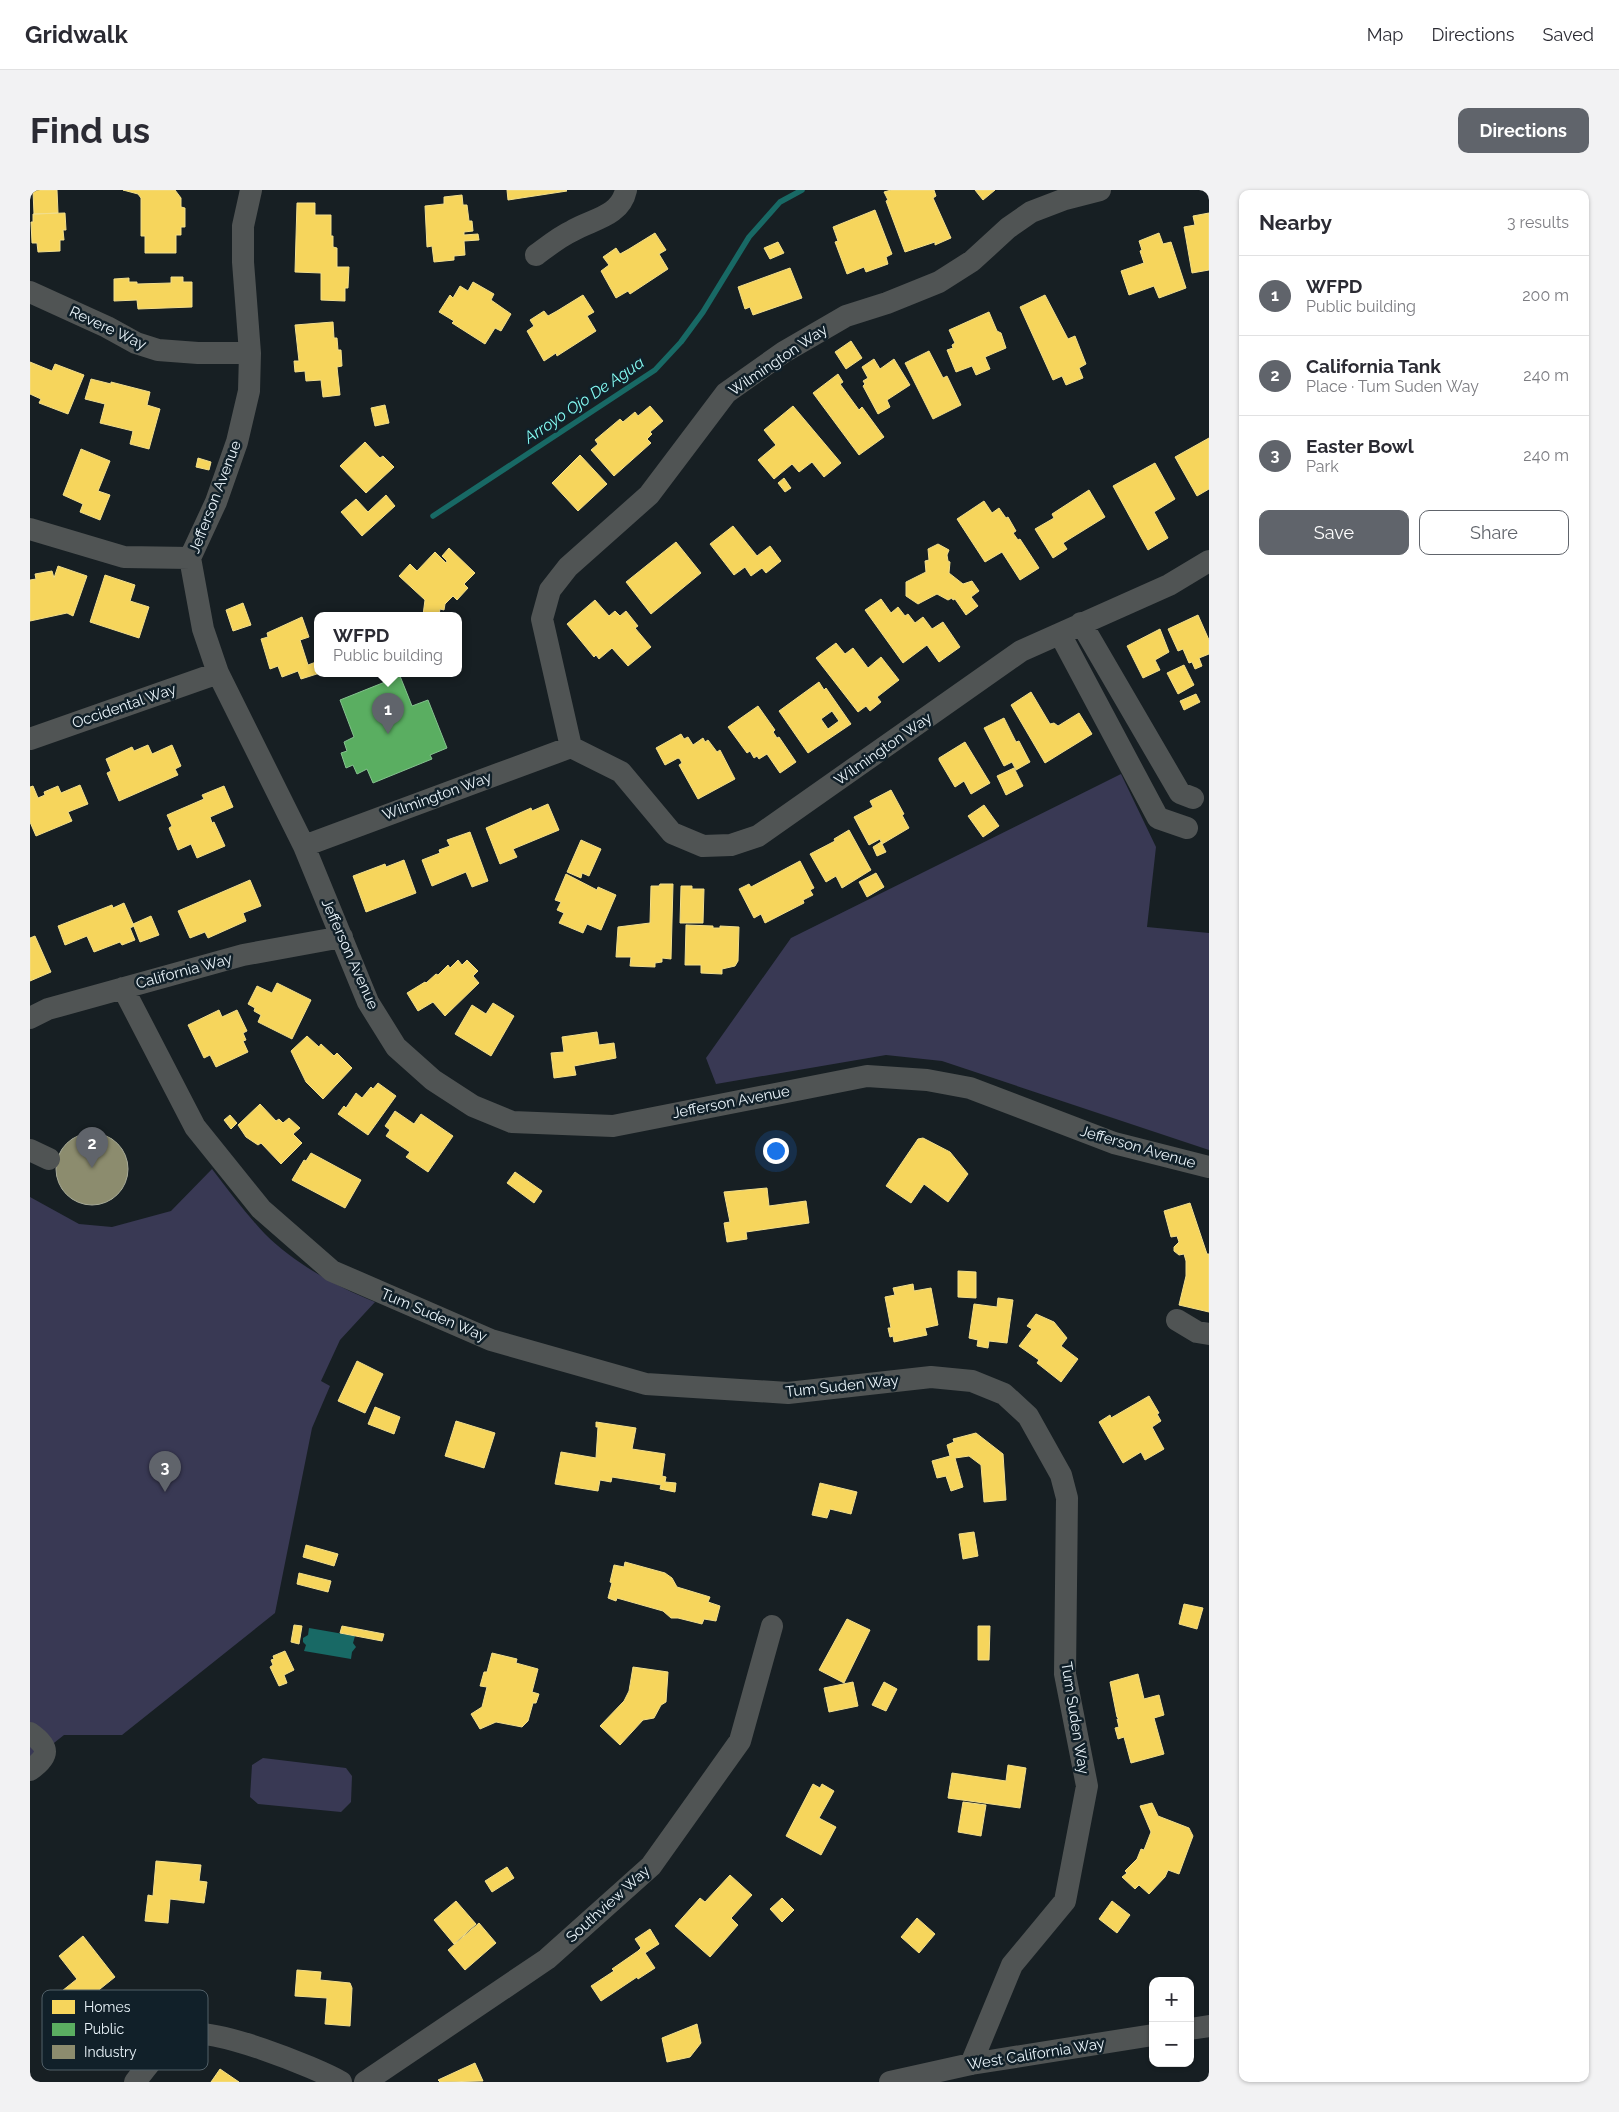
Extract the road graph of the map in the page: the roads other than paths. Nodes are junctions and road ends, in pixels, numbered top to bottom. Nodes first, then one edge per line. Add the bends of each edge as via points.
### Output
1 (251, 190) edge
2 (626, 190) edge
3 (1100, 190) edge
4 (536, 255) dead end
5 (30, 292) edge
6 (250, 353) junction
7 (30, 530) edge
8 (190, 558) junction
9 (1209, 561) edge
10 (1081, 623) junction
11 (1060, 634) junction
12 (218, 674) junction
13 (30, 739) edge
14 (571, 747) junction
15 (1193, 798) dead end
16 (1187, 828) dead end
17 (304, 846) junction
18 (342, 938) junction
19 (123, 988) junction
20 (30, 1018) edge
21 (1209, 1167) edge
22 (1177, 1320) dead end
23 (1209, 1334) edge
24 (772, 1626) dead end
25 (35, 1741) edge
26 (30, 1770) edge
27 (1209, 2026) edge
28 (1194, 2028) edge
29 (208, 2034) edge
30 (1149, 2036) edge
31 (971, 2064) junction
32 (145, 2070) edge
33 (135, 2082) edge
34 (341, 2082) edge
35 (365, 2082) edge
36 (890, 2082) edge

1 - 6 street, Jefferson Avenue via 243,226
2 - 4 street via 612,212 572,230
3 - 14 street, Wilmington Way via 1031,212 972,261 939,282 846,316 784,352 726,393 649,496 568,567 550,590 542,619
5 - 6 street, Revere Way via 136,343 158,350
6 - 8 street, Jefferson Avenue via 249,391 237,442 216,502
7 - 8 street via 124,557
8 - 12 street, Jefferson Avenue via 203,629
9 - 10 street, Wilmington Way via 1169,585
10 - 11 street, Wilmington Way
10 - 15 street via 1180,793
11 - 14 street, Wilmington Way via 1021,651 758,836 731,845 703,846 672,833 621,772
11 - 16 street via 1158,818
12 - 13 street, Occidental Way
12 - 17 street, Jefferson Avenue
14 - 17 street, Wilmington Way
17 - 18 street, Jefferson Avenue
18 - 19 street, California Way via 243,955
18 - 21 street, Jefferson Avenue via 368,1002 396,1047 433,1080 473,1106 512,1122 613,1126 867,1076 927,1080 970,1088 1114,1143
19 - 20 street, California Way via 48,1009
19 - 31 street, Tum Suden Way via 195,1127 261,1209 332,1271 492,1340 646,1384 788,1393 931,1377 972,1380 1004,1394 1028,1416 1061,1476 1067,1498 1065,1674 1087,1786 1065,1901 1012,1965
22 - 23 street via 1197,1332
24 - 35 street, Southview Way via 740,1741 652,1866 547,1958
25 - 26 street via 46,1754
27 - 28 street
29 - 34 street via 295,2061
30 - 31 street, West California Way
31 - 36 street, West California Way
32 - 33 street

